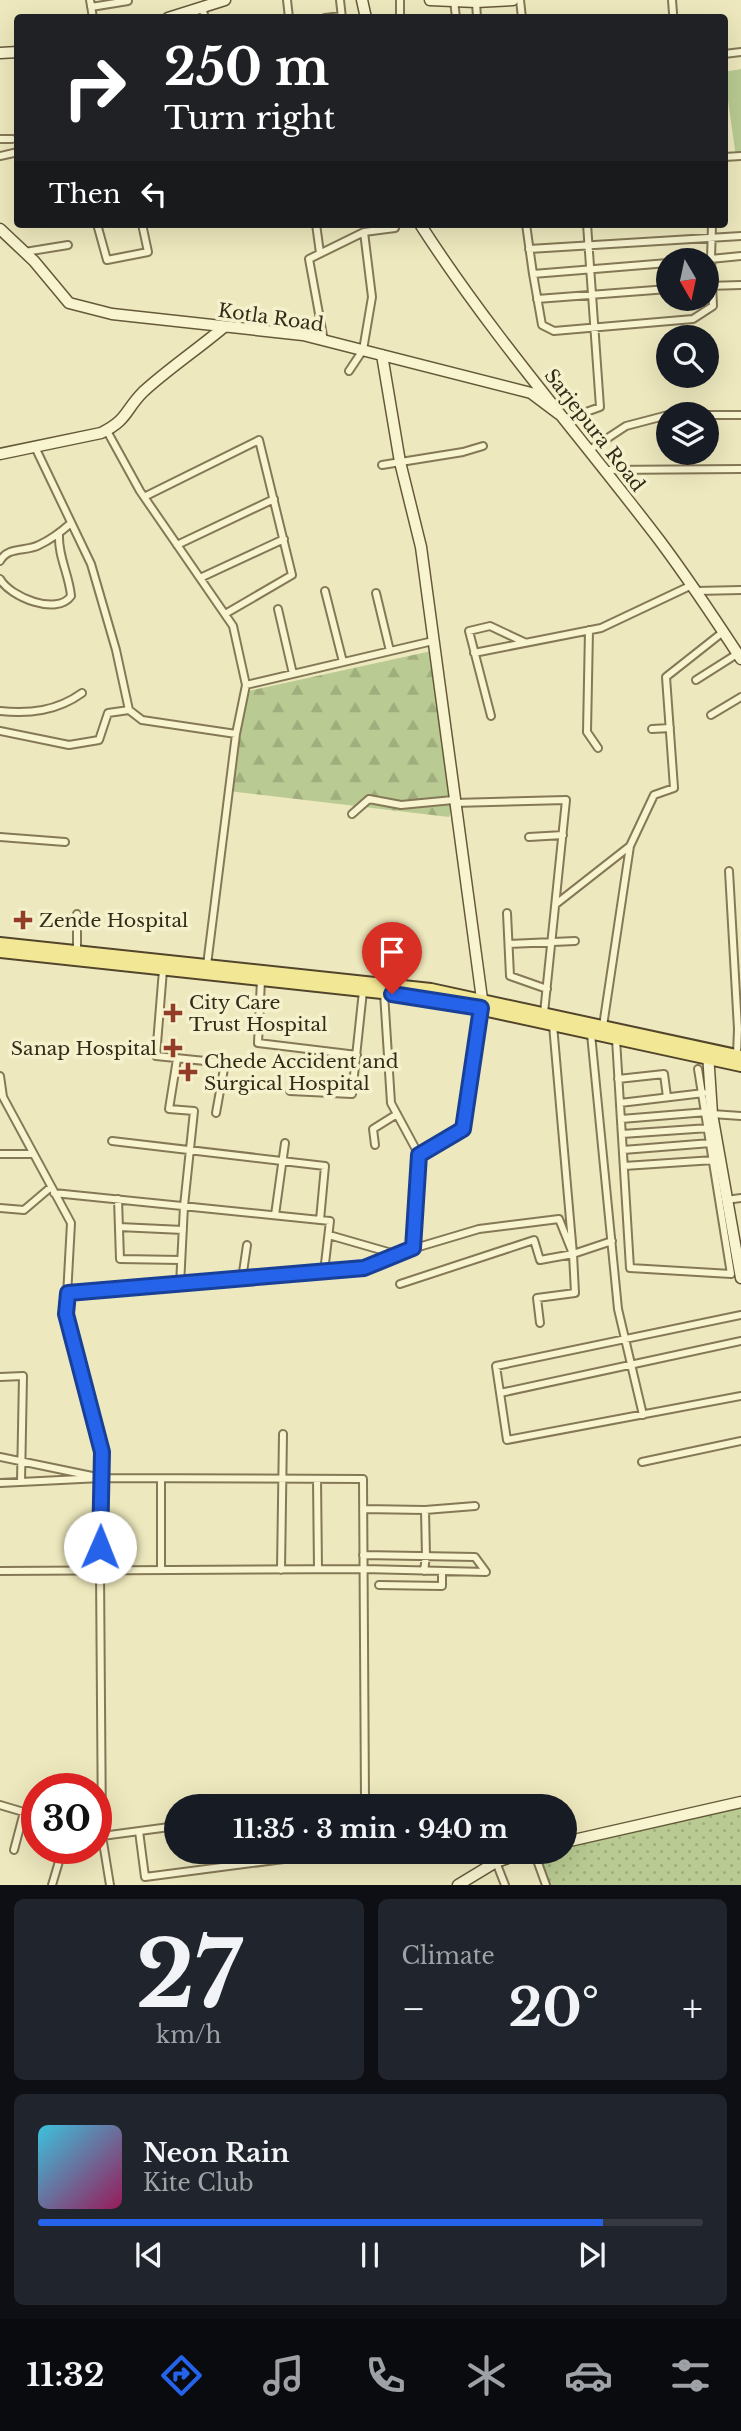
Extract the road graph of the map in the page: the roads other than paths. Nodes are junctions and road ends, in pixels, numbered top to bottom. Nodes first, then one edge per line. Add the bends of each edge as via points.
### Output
1 (225, 0) edge
2 (430, 0) edge
3 (513, 0) edge
4 (672, 0) edge
5 (128, 1) edge
6 (454, 1) edge
7 (499, 1) edge
8 (476, 2) junction
9 (91, 4) edge
10 (203, 12) edge
11 (673, 13) dead end
12 (477, 14) edge
13 (0, 139) edge
14 (12, 139) dead end
15 (98, 228) edge
16 (143, 228) edge
17 (317, 228) edge
18 (371, 228) edge
19 (395, 228) edge
20 (423, 228) edge
21 (526, 228) edge
22 (587, 228) edge
23 (712, 228) edge
24 (0, 229) edge
25 (363, 232) junction
26 (741, 236) edge
27 (712, 237) junction
28 (68, 245) dead end
29 (588, 245) junction
30 (712, 248) edge
31 (529, 249) junction
32 (24, 252) junction
33 (320, 253) junction
34 (741, 256) edge
35 (719, 258) edge
36 (656, 264) edge
37 (589, 270) junction
38 (533, 274) junction
39 (741, 285) edge
40 (719, 286) edge
41 (656, 290) edge
42 (593, 295) junction
43 (537, 299) junction
44 (703, 312) edge
45 (224, 327) junction
46 (595, 327) junction
47 (324, 341) junction
48 (363, 351) junction
49 (382, 355) junction
50 (349, 372) dead end
51 (719, 415) edge
52 (741, 415) edge
53 (561, 417) junction
54 (656, 418) edge
55 (107, 430) junction
56 (483, 446) dead end
57 (35, 447) junction
58 (588, 451) junction
59 (0, 454) edge
60 (400, 462) junction
61 (382, 465) dead end
62 (741, 469) edge
63 (603, 470) junction
64 (144, 497) junction
65 (274, 499) junction
66 (71, 523) junction
67 (59, 535) junction
68 (284, 539) junction
69 (177, 545) junction
70 (0, 561) edge
71 (0, 579) edge
72 (200, 579) junction
73 (694, 588) junction
74 (741, 590) edge
75 (325, 592) dead end
76 (376, 593) dead end
77 (278, 610) dead end
78 (225, 614) junction
79 (589, 630) junction
80 (723, 632) junction
81 (433, 641) junction
82 (525, 643) junction
83 (390, 651) junction
84 (474, 653) junction
85 (739, 657) edge
86 (343, 662) junction
87 (293, 674) junction
88 (696, 680) dead end
89 (246, 685) junction
90 (82, 693) dead end
91 (741, 697) edge
92 (129, 710) junction
93 (0, 711) edge
94 (712, 715) dead end
95 (491, 716) dead end
96 (670, 728) junction
97 (652, 729) dead end
98 (0, 732) edge
99 (236, 734) junction
100 (598, 748) dead end
101 (454, 801) junction
102 (352, 814) dead end
103 (563, 835) junction
104 (0, 837) edge
105 (529, 837) dead end
106 (65, 842) dead end
107 (629, 846) junction
108 (729, 871) dead end
109 (556, 904) junction
110 (508, 913) dead end
111 (77, 914) dead end
112 (552, 940) junction
113 (575, 941) dead end
114 (0, 943) edge
115 (509, 944) junction
116 (0, 952) edge
117 (77, 953) junction
118 (207, 965) junction
119 (163, 970) junction
120 (261, 980) junction
121 (547, 989) junction
122 (363, 991) junction
123 (384, 993) junction
124 (482, 1003) junction
125 (544, 1013) junction
126 (553, 1025) junction
127 (603, 1026) junction
128 (740, 1030) edge
129 (591, 1034) junction
130 (616, 1039) junction
131 (708, 1054) junction
132 (357, 1055) junction
133 (739, 1055) edge
134 (177, 1059) junction
135 (741, 1066) edge
136 (698, 1069) dead end
137 (0, 1076) edge
138 (618, 1079) junction
139 (1, 1087) edge
140 (290, 1091) dead end
141 (704, 1093) junction
142 (667, 1097) junction
143 (620, 1103) junction
144 (216, 1113) dead end
145 (709, 1113) junction
146 (397, 1114) junction
147 (741, 1116) edge
148 (621, 1119) junction
149 (709, 1128) junction
150 (622, 1134) junction
151 (112, 1140) dead end
152 (285, 1143) dead end
153 (711, 1143) junction
154 (376, 1145) dead end
155 (191, 1150) junction
156 (623, 1150) junction
157 (0, 1154) edge
158 (33, 1154) junction
159 (419, 1155) junction
160 (714, 1160) junction
161 (282, 1161) junction
162 (624, 1166) junction
163 (53, 1190) junction
164 (741, 1198) edge
165 (118, 1199) junction
166 (726, 1200) junction
167 (626, 1201) junction
168 (608, 1204) junction
169 (184, 1206) junction
170 (0, 1208) edge
171 (275, 1215) junction
172 (320, 1220) junction
173 (119, 1227) junction
174 (183, 1230) junction
175 (329, 1235) junction
176 (612, 1241) junction
177 (247, 1245) dead end
178 (413, 1248) junction
179 (395, 1254) junction
180 (573, 1254) junction
181 (181, 1260) junction
182 (324, 1272) junction
183 (741, 1278) edge
184 (242, 1279) junction
185 (180, 1284) junction
186 (400, 1284) dead end
187 (68, 1293) junction
188 (741, 1315) edge
189 (540, 1322) dead end
190 (626, 1339) junction
191 (741, 1341) edge
192 (632, 1364) junction
193 (0, 1377) edge
194 (500, 1393) junction
195 (741, 1396) edge
196 (643, 1415) junction
197 (283, 1434) dead end
198 (741, 1441) edge
199 (0, 1457) edge
200 (21, 1461) junction
201 (642, 1462) dead end
202 (101, 1478) junction
203 (161, 1479) junction
204 (282, 1479) junction
205 (317, 1479) junction
206 (21, 1482) junction
207 (0, 1483) edge
208 (475, 1506) dead end
209 (363, 1509) junction
210 (425, 1510) junction
211 (363, 1555) junction
212 (426, 1556) junction
213 (364, 1569) junction
214 (100, 1570) junction
215 (161, 1570) junction
216 (281, 1570) junction
217 (318, 1570) junction
218 (410, 1570) junction
219 (0, 1571) edge
220 (424, 1571) junction
221 (442, 1571) junction
222 (379, 1585) dead end
223 (410, 1586) junction
224 (99, 1773) edge
225 (365, 1794) edge
226 (741, 1802) edge
227 (0, 1805) edge
228 (21, 1811) edge
229 (21, 1823) edge
230 (164, 1828) edge
231 (139, 1831) junction
232 (112, 1834) edge
233 (577, 1839) edge
234 (14, 1850) dead end
235 (58, 1864) edge
236 (105, 1864) edge
237 (245, 1864) edge
238 (493, 1864) edge
239 (497, 1864) edge
240 (538, 1864) edge
241 (52, 1885) edge
242 (110, 1885) edge
243 (457, 1885) edge
244 (505, 1885) edge
245 (546, 1885) edge

1 - 10 street
2 - 6 street
3 - 7 street
4 - 11 street
5 - 9 street
6 - 8 street
7 - 8 street
8 - 12 street
13 - 14 street
15 - 16 street via 107,260 148,252
17 - 33 street
18 - 19 street
18 - 25 street
20 - 53 street, Sarjepura Road
21 - 31 street
22 - 29 street
23 - 27 street
24 - 32 street, Kotla Road
25 - 33 street
25 - 48 street via 372,297
26 - 27 street
27 - 29 street
27 - 30 street
28 - 32 street
29 - 31 street
29 - 37 street
31 - 38 street
32 - 45 street, Kotla Road via 69,303 112,314
33 - 47 street via 309,259
34 - 35 street
36 - 37 street
37 - 38 street
37 - 42 street
38 - 43 street
39 - 40 street
41 - 42 street
42 - 43 street
42 - 46 street
43 - 46 street via 542,325 554,331
44 - 46 street via 693,318
45 - 47 street, Kotla Road
45 - 55 street via 142,393 125,418
46 - 53 street via 600,407
47 - 48 street, Kotla Road
48 - 49 street, Kotla Road
48 - 50 street
49 - 53 street, Kotla Road via 531,393
49 - 60 street
51 - 52 street
53 - 58 street, Sarjepura Road
54 - 58 street via 626,426
55 - 57 street
55 - 64 street
56 - 60 street
57 - 59 street
57 - 66 street
58 - 63 street, Sarjepura Road
60 - 61 street
60 - 81 street via 421,547
62 - 63 street
63 - 73 street, Sarjepura Road
64 - 65 street via 259,440
64 - 69 street
65 - 68 street
65 - 69 street
66 - 67 street
66 - 92 street via 91,564
67 - 70 street via 36,547 9,552
67 - 71 street via 60,558 70,587 67,602 47,604 25,598 7,590
68 - 72 street
68 - 78 street via 292,575
69 - 72 street
72 - 78 street
73 - 74 street
73 - 79 street
73 - 80 street, Sarjepura Road
75 - 86 street
76 - 83 street
77 - 87 street
78 - 89 street via 233,626
79 - 82 street
79 - 100 street via 587,732
80 - 85 street, Sarjepura Road
80 - 96 street via 666,677
81 - 83 street
81 - 101 street
82 - 84 street
82 - 84 street via 489,626 469,631
83 - 86 street
84 - 95 street
85 - 88 street
86 - 87 street
87 - 89 street
89 - 99 street
90 - 93 street via 52,709
91 - 94 street
92 - 98 street via 108,713 99,740 69,745
92 - 99 street via 142,720
96 - 97 street
96 - 107 street via 674,788 654,795
99 - 118 street
101 - 102 street via 401,805 369,799
101 - 103 street via 566,800
101 - 124 street
103 - 105 street
103 - 109 street
104 - 106 street
107 - 109 street
107 - 127 street
108 - 128 street
109 - 112 street
110 - 115 street
111 - 117 street
112 - 113 street
112 - 115 street
112 - 121 street
114 - 117 main road
115 - 121 street via 510,976
116 - 119 main road
117 - 118 main road
118 - 124 main road via 431,989
119 - 120 main road
119 - 134 street via 156,1056
120 - 122 main road
120 - 132 street via 258,1043
121 - 125 street
122 - 123 main road
122 - 132 street
123 - 124 main road
123 - 146 street via 391,1103
124 - 125 main road
124 - 126 main road
124 - 159 street via 463,1129
125 - 127 main road
126 - 129 main road
126 - 180 street
127 - 131 main road
128 - 133 street
129 - 130 main road
129 - 168 street
130 - 131 main road
130 - 138 street
131 - 133 main road
131 - 135 main road
131 - 145 street
132 - 140 street via 352,1094
134 - 144 street via 225,1063
134 - 155 street via 169,1109 194,1111
136 - 141 street
137 - 139 street
138 - 142 street via 664,1074
138 - 143 street
139 - 158 street
141 - 142 street
141 - 145 street
142 - 143 street
143 - 148 street
145 - 147 street
145 - 148 street
145 - 149 street
145 - 166 street
146 - 154 street via 373,1129
146 - 159 street
148 - 150 street
149 - 150 street
149 - 153 street
150 - 156 street
151 - 155 street
152 - 161 street
153 - 156 street
153 - 160 street
155 - 161 street
155 - 169 street
156 - 162 street
157 - 158 street
158 - 163 street
159 - 178 street
160 - 162 street
160 - 167 street via 731,1274 630,1268
161 - 171 street
161 - 172 street via 326,1166
162 - 167 street
163 - 165 street
163 - 170 street via 24,1210
163 - 187 street via 71,1223
164 - 166 street
165 - 169 street
165 - 173 street
166 - 183 street
167 - 168 street
168 - 176 street
169 - 171 street
169 - 174 street
171 - 172 street
172 - 175 street via 330,1221
173 - 174 street
173 - 181 street via 120,1259
174 - 181 street
175 - 179 street
175 - 182 street
176 - 180 street
176 - 190 street via 618,1309
177 - 184 street
178 - 179 street
178 - 180 street via 479,1229 559,1219
179 - 182 street via 364,1268
180 - 186 street via 540,1260 534,1240
180 - 189 street via 575,1293 537,1298
181 - 185 street
182 - 184 street
184 - 185 street
185 - 187 street
187 - 202 street via 66,1314 102,1452
188 - 190 street
190 - 192 street
190 - 194 street via 496,1366
191 - 192 street
192 - 194 street
192 - 196 street
193 - 200 street via 23,1376
194 - 196 street via 507,1440
195 - 196 street
197 - 204 street
198 - 201 street
199 - 200 street
200 - 202 street
200 - 206 street
202 - 203 street
202 - 206 street
202 - 214 street
203 - 204 street
203 - 215 street
204 - 205 street
204 - 216 street
205 - 209 street via 363,1479
205 - 217 street
206 - 207 street
208 - 210 street
209 - 210 street
209 - 211 street
210 - 212 street
211 - 212 street
211 - 213 street
212 - 220 street
212 - 221 street via 475,1557 486,1572
213 - 217 street
213 - 218 street
213 - 225 street
214 - 215 street
214 - 219 street
214 - 224 street
215 - 216 street
216 - 217 street
218 - 220 street
218 - 223 street
220 - 221 street
221 - 223 street via 442,1586
222 - 223 street
226 - 233 street
227 - 228 street
229 - 234 street
230 - 231 street
231 - 232 street
231 - 237 street via 145,1877
235 - 241 street
236 - 242 street
238 - 243 street
239 - 244 street
240 - 245 street

